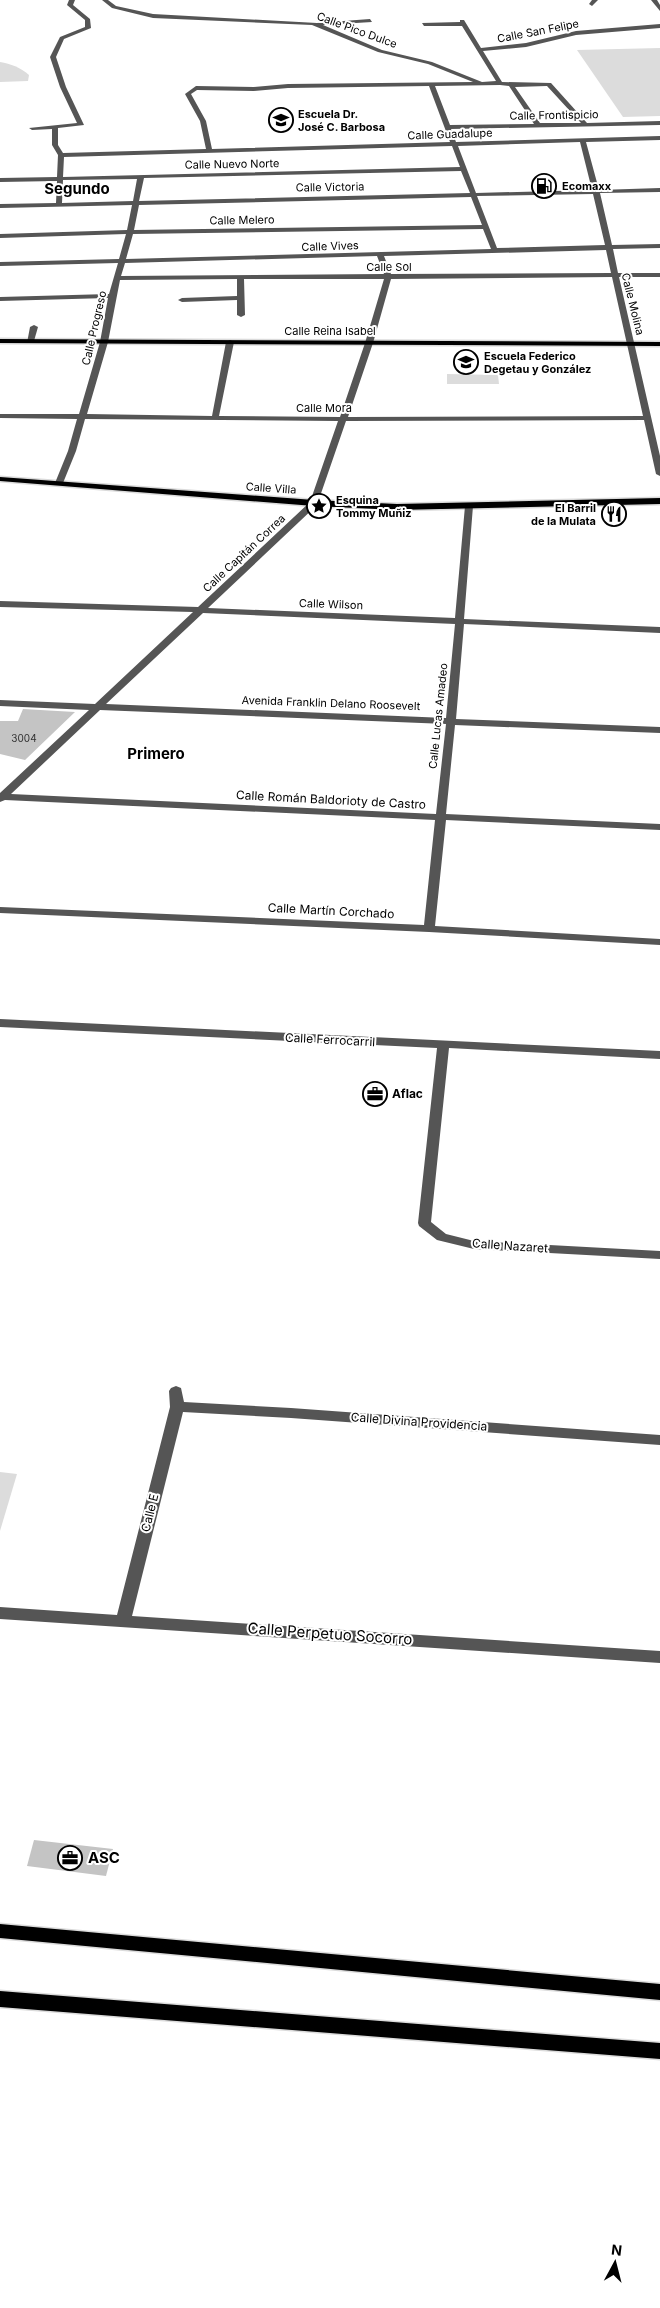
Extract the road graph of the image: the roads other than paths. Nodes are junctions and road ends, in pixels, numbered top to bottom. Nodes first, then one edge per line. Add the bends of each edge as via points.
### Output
1 (72, 0) edge
2 (105, 0) edge
3 (654, 0) edge
4 (660, 8) edge
5 (370, 21) dead end
6 (316, 24) junction
7 (424, 24) dead end
8 (660, 26) edge
9 (480, 50) junction
10 (481, 83) junction
11 (500, 83) junction
12 (511, 85) junction
13 (432, 86) junction
14 (660, 123) edge
15 (585, 124) junction
16 (538, 125) junction
17 (449, 127) junction
18 (32, 128) dead end
19 (55, 128) junction
20 (660, 138) edge
21 (582, 140) junction
22 (455, 144) junction
23 (210, 152) junction
24 (62, 155) junction
25 (464, 169) junction
26 (140, 176) junction
27 (60, 178) junction
28 (0, 180) edge
29 (660, 190) edge
30 (596, 191) junction
31 (474, 194) junction
32 (136, 202) junction
33 (59, 204) junction
34 (0, 206) edge
35 (485, 227) junction
36 (130, 232) junction
37 (0, 236) edge
38 (660, 246) edge
39 (609, 247) junction
40 (495, 251) junction
41 (380, 254) junction
42 (121, 261) junction
43 (0, 264) edge
44 (613, 275) junction
45 (660, 275) edge
46 (240, 277) junction
47 (388, 277) junction
48 (118, 278) junction
49 (112, 296) junction
50 (0, 298) edge
51 (240, 298) junction
52 (182, 300) dead end
53 (241, 315) dead end
54 (34, 327) dead end
55 (0, 341) edge
56 (30, 341) junction
57 (104, 342) junction
58 (230, 342) junction
59 (369, 342) junction
60 (632, 344) junction
61 (660, 344) edge
62 (0, 416) edge
63 (81, 417) junction
64 (215, 418) junction
65 (648, 418) junction
66 (343, 419) junction
67 (660, 474) edge
68 (0, 479) edge
69 (59, 483) junction
70 (660, 501) edge
71 (314, 502) junction
72 (469, 506) junction
73 (0, 604) edge
74 (201, 610) junction
75 (459, 621) junction
76 (660, 630) edge
77 (0, 703) edge
78 (100, 706) junction
79 (451, 720) junction
80 (660, 730) edge
81 (1, 798) edge
82 (440, 818) junction
83 (660, 827) edge
84 (0, 910) edge
85 (429, 929) junction
86 (660, 942) edge
87 (0, 1023) edge
88 (443, 1045) junction
89 (660, 1055) edge
90 (660, 1255) edge
91 (176, 1391) dead end
92 (177, 1407) junction
93 (660, 1440) edge
94 (0, 1612) edge
95 (123, 1620) junction
96 (660, 1657) edge
97 (0, 1931) edge
98 (660, 1992) edge
99 (0, 1999) edge
100 (660, 2051) edge

1 - 19 street via 72,9 88,22 88,28 62,38 53,57 63,87 82,125
2 - 6 street, Calle Pico Dulce via 114,7 153,16
3 - 4 street
5 - 6 street
6 - 10 street, Calle Pico Dulce via 380,51 430,63
7 - 9 street via 462,23
8 - 9 street, Calle San Felipe via 576,33 526,45
9 - 11 street
10 - 11 street
10 - 13 street
11 - 12 street
12 - 15 street via 549,84
12 - 16 street
13 - 17 street
13 - 23 street via 196,88 188,94 203,121
14 - 15 street, Calle Frontispicio
15 - 16 street, Calle Frontispicio
16 - 17 street, Calle Frontispicio
17 - 22 street
18 - 19 street
19 - 24 street via 56,144
20 - 21 street, Calle Guadalupe
21 - 22 street, Calle Guadalupe
21 - 30 street, Calle Molina
22 - 23 street, Calle Guadalupe
22 - 25 street
23 - 24 street, Calle Guadalupe
24 - 27 street
25 - 26 street, Calle Nuevo Norte
25 - 31 street
26 - 27 street, Calle Nuevo Norte
26 - 32 street, Calle Progreso
27 - 28 street, Calle Nuevo Norte
27 - 33 street
29 - 30 street, Calle Victoria
30 - 31 street, Calle Victoria
30 - 39 street, Calle Molina
31 - 32 street, Calle Victoria
31 - 35 street
32 - 33 street, Calle Victoria
32 - 36 street, Calle Progreso
33 - 34 street, Calle Victoria
35 - 36 street, Calle Melero
35 - 40 street
36 - 37 street, Calle Melero
36 - 42 street, Calle Progreso
38 - 39 street, Calle Vives
39 - 40 street, Calle Vives
39 - 44 street, Calle Molina
40 - 41 street, Calle Vives
41 - 42 street, Calle Vives
41 - 47 street
42 - 43 street, Calle Vives
42 - 48 street, Calle Progreso
44 - 45 street, Calle Sol
44 - 47 street, Calle Sol
44 - 60 street, Calle Molina
46 - 47 street, Calle Sol
46 - 48 street, Calle Sol
46 - 51 street
47 - 59 street, Calle Capitán Correa
48 - 49 street, Calle Progreso
49 - 50 street
49 - 57 street, Calle Progreso
51 - 52 street
51 - 53 street
54 - 56 street
55 - 56 main road, Calle Reina Isabel
56 - 57 main road, Calle Reina Isabel
57 - 58 main road, Calle Reina Isabel
57 - 63 street, Calle Progreso
58 - 59 main road, Calle Reina Isabel
58 - 64 street
59 - 60 main road, Calle Reina Isabel
59 - 66 street, Calle Capitán Correa
60 - 61 main road, Calle Reina Isabel
60 - 65 street, Calle Molina
62 - 63 street, Calle Mora
63 - 64 street, Calle Mora
63 - 69 street, Calle Progreso
64 - 66 street, Calle Mora
65 - 66 street, Calle Mora
65 - 67 street, Calle Molina
66 - 71 street, Calle Capitán Correa
68 - 69 main road, Calle Villa
69 - 71 main road, Calle Villa
70 - 72 main road, Calle Villa
71 - 72 main road, Calle Villa via 397,507
71 - 74 street, Calle Capitán Correa
72 - 75 street, Calle Lucas Amadeo
73 - 74 street, Calle Wilson
74 - 75 street, Calle Wilson
74 - 78 street, Calle Capitán Correa
75 - 76 street, Calle Wilson
75 - 79 street, Calle Lucas Amadeo
77 - 78 street, Avenida Franklin Delano Roosevelt
78 - 79 street, Avenida Franklin Delano Roosevelt
78 - 81 street, Calle Capitán Correa
79 - 80 street, Avenida Franklin Delano Roosevelt
79 - 82 street, Calle Lucas Amadeo
81 - 82 street, Calle Román Baldorioty de Castro
82 - 83 street, Calle Román Baldorioty de Castro
82 - 85 street, Calle Lucas Amadeo
84 - 85 street, Calle Martín Corchado
85 - 86 street, Calle Martín Corchado
87 - 88 street, Calle Ferrocarril
88 - 89 street, Calle Ferrocarril
88 - 90 street, Calle Nazaret via 424,1223 442,1236 474,1245
91 - 92 street, Calle E
92 - 93 street, Calle Divina Providencia
92 - 95 street, Calle E
94 - 95 street, Calle Perpetuo Socorro
95 - 96 street, Calle Perpetuo Socorro
97 - 98 main road
99 - 100 main road

